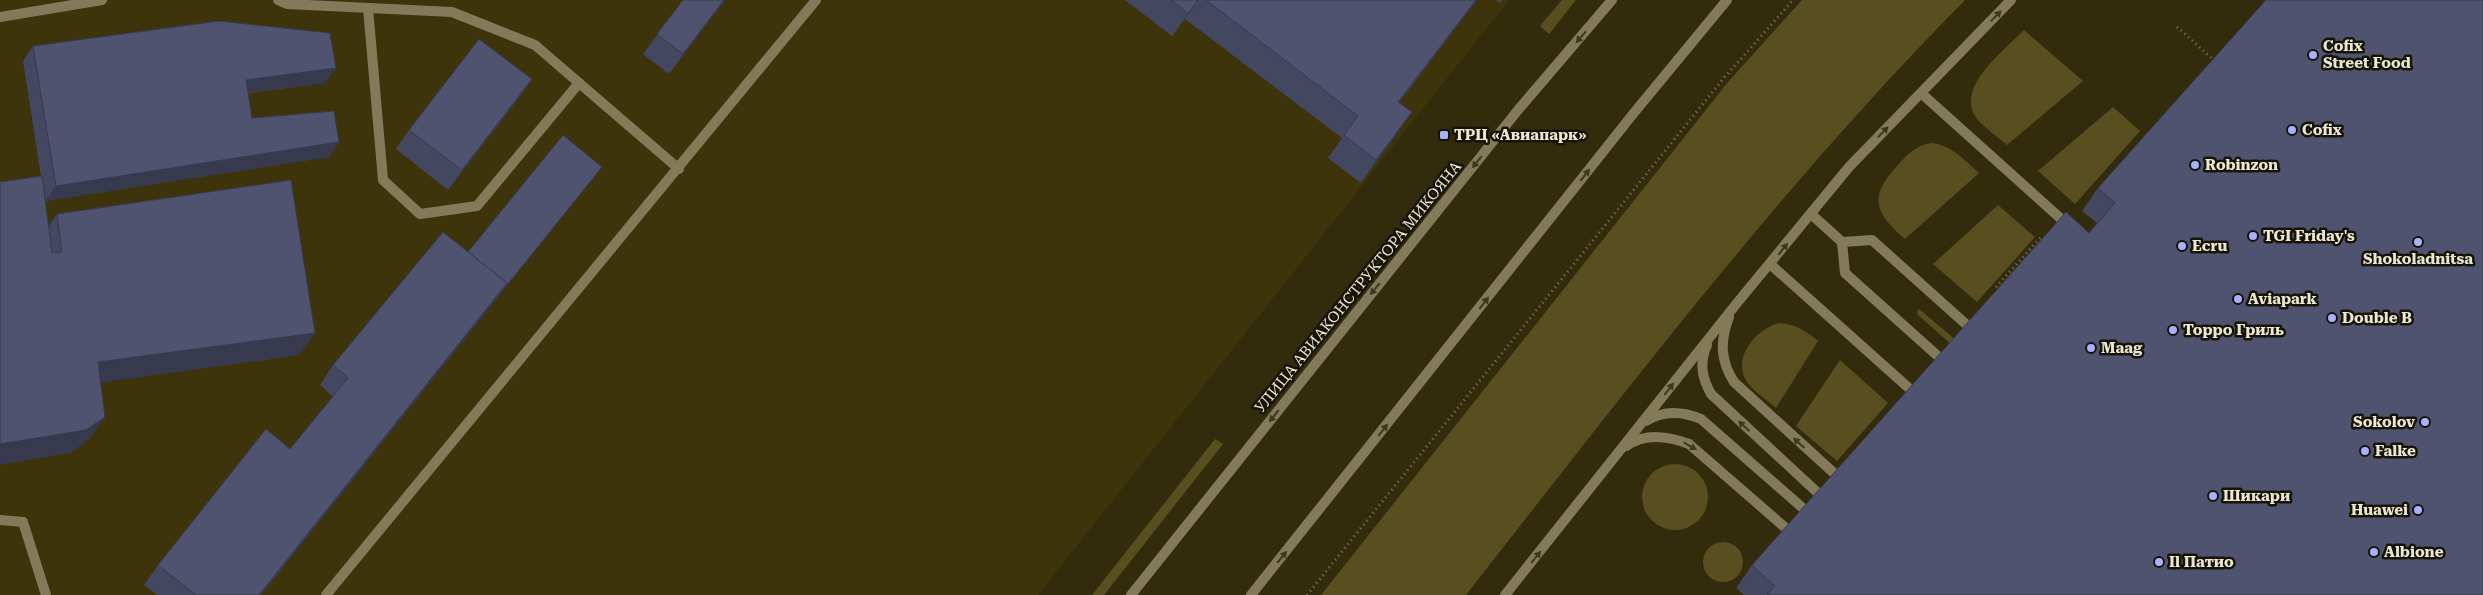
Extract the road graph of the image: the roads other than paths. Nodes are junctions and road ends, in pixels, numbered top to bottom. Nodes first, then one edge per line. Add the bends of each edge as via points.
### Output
1 (102, 0) edge
2 (278, 0) edge
3 (816, 0) edge
4 (1612, 0) edge
5 (1728, 0) edge
6 (2011, 0) edge
7 (368, 8) junction
8 (0, 17) edge
9 (579, 83) junction
10 (1920, 93) junction
11 (679, 169) junction
12 (1811, 214) junction
13 (2078, 234) edge
14 (1842, 242) junction
15 (1770, 264) junction
16 (1738, 303) junction
17 (1968, 326) edge
18 (1717, 328) junction
19 (1940, 358) edge
20 (1911, 390) edge
21 (1636, 430) junction
22 (1615, 457) junction
23 (1836, 475) edge
24 (1819, 494) edge
25 (1805, 510) edge
26 (0, 520) edge
27 (1788, 530) edge
28 (46, 595) edge
29 (326, 595) edge
30 (1131, 595) edge
31 (1251, 595) edge
32 (1505, 595) edge

1 - 8 street
2 - 7 street via 288,4
3 - 11 street
4 -> 30 street, УЛИЦА АВИАКОНСТРУКТОРА МИКОЯНА via 1518,110
31 -> 5 street via 1633,114
10 -> 6 street
7 - 9 street via 452,12 535,45
7 - 9 street via 383,180 420,214 477,206
9 - 11 street
12 -> 10 street via 1849,167
10 - 13 street
11 - 29 street
12 - 14 street
15 -> 12 street
14 - 17 street via 1872,240
14 - 19 street via 1844,273
15 - 16 street
15 - 20 street
16 - 18 street
23 -> 16 street via 1743,392 1728,372 1722,349 1723,337
21 -> 18 street
24 -> 18 street via 1711,394 1703,375 1703,357
21 - 22 street
21 - 25 street via 1660,414 1681,412 1701,419
22 -> 27 street via 1632,442 1655,436 1678,439 1689,444
32 -> 22 street
26 - 28 street via 23,522

